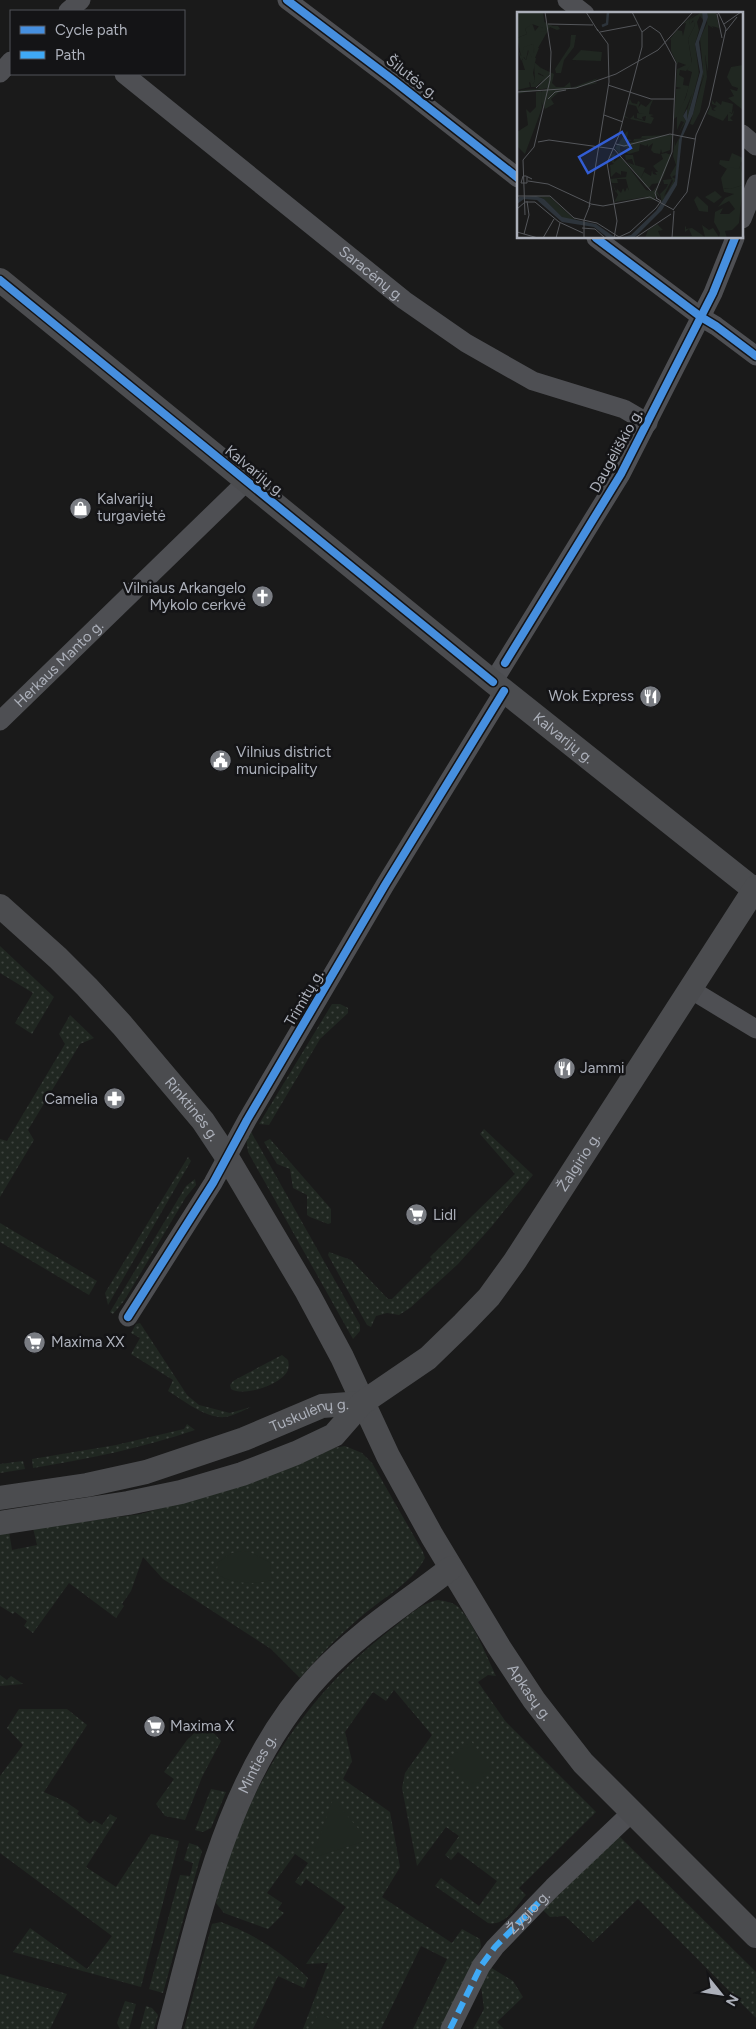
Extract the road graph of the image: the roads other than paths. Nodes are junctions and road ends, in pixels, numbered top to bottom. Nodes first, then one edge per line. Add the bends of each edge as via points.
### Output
1 (81, 0) edge
2 (287, 0) edge
3 (567, 0) edge
4 (69, 10) edge
5 (582, 12) edge
6 (10, 62) edge
7 (0, 73) edge
8 (125, 75) edge
9 (744, 136) edge
10 (756, 146) edge
11 (517, 177) edge
12 (756, 184) edge
13 (744, 214) edge
14 (597, 239) edge
15 (735, 239) edge
16 (0, 280) edge
17 (701, 317) junction
18 (756, 356) edge
19 (648, 422) junction
20 (247, 482) junction
21 (499, 687) junction
22 (0, 721) edge
23 (755, 890) edge
24 (0, 906) edge
25 (690, 989) junction
26 (756, 1029) edge
27 (227, 1157) junction
28 (128, 1317) dead end
29 (362, 1403) junction
30 (0, 1498) edge
31 (0, 1523) edge
32 (451, 1568) junction
33 (632, 1813) junction
34 (756, 1936) edge
35 (169, 2029) edge
36 (450, 2029) edge

1 - 4 street
2 - 11 street, Šilutės g.
3 - 5 street
6 - 7 street
8 - 19 street, Saracėnų g. via 404,300 466,343 532,382 624,409
9 - 10 street
12 - 13 street
14 - 17 street
15 - 17 street, Daugėliškio g.
16 - 20 main road, Kalvarijų g.
17 - 18 street
17 - 19 street, Daugėliškio g.
19 - 21 street, Daugėliškio g.
20 - 21 main road, Kalvarijų g.
20 - 22 street, Herkaus Manto g.
21 - 23 main road, Kalvarijų g.
21 - 27 street, Trimitų g.
23 - 25 main road, Žalgirio g.
24 - 27 main road, Rinktinės g. via 58,958 122,1025 203,1122
25 - 26 street
25 - 29 main road, Žalgirio g. via 539,1225 489,1297 428,1358
27 - 28 street, Trimitų g.
27 - 29 main road, Rinktinės g. via 307,1292 342,1357
29 - 30 main road, Tuskulėnų g. via 322,1406 244,1440 146,1472
29 - 31 main road, Tuskulėnų g. via 334,1435 242,1474 128,1503
29 - 32 main road, Apkasų g.
32 - 33 main road, Apkasų g. via 534,1700 583,1763
32 - 35 main road, Minties g. via 357,1638 304,1691 279,1725 252,1771 226,1830
33 - 34 main road, Apkasų g.
33 - 36 street, Žygio g. via 495,1947 481,1966

